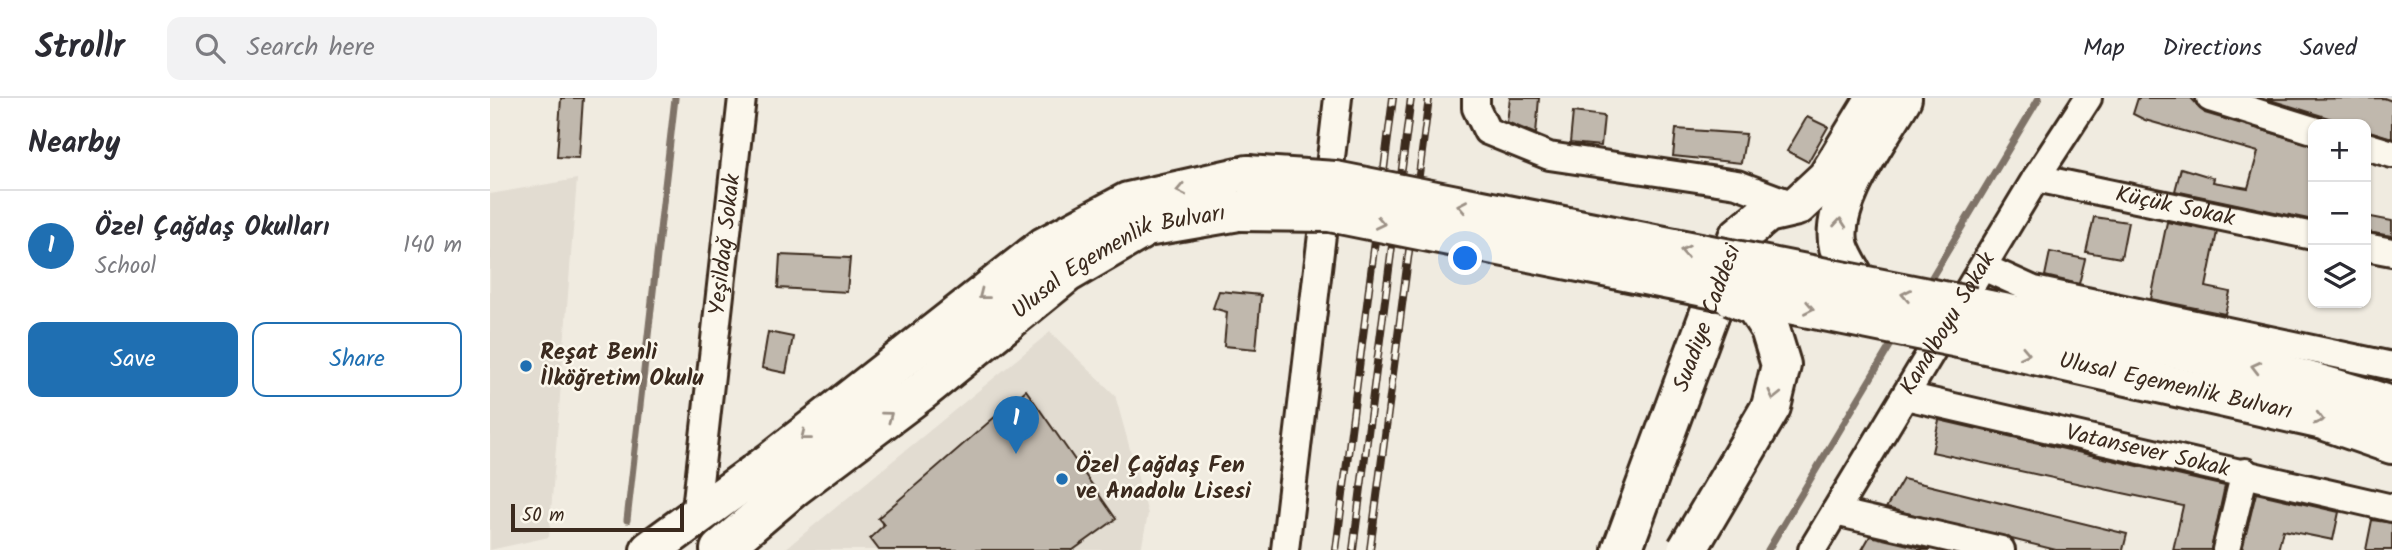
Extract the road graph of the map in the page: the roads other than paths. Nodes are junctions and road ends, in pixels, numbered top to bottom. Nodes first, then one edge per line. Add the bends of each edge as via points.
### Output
1 (742, 98) edge
2 (1338, 98) edge
3 (1476, 98) edge
4 (1875, 98) edge
5 (1902, 98) edge
6 (2088, 98) edge
7 (2210, 98) edge
8 (2308, 128) edge
9 (2371, 148) edge
10 (2392, 155) edge
11 (2036, 178) junction
12 (1244, 193) junction
13 (1797, 206) junction
14 (2308, 235) edge
15 (2371, 248) edge
16 (2392, 253) edge
17 (1983, 267) junction
18 (1859, 286) junction
19 (1713, 289) junction
20 (1966, 323) junction
21 (2392, 366) edge
22 (1906, 397) junction
23 (2392, 405) edge
24 (2392, 444) edge
25 (2245, 472) junction
26 (2392, 508) edge
27 (1835, 512) junction
28 (695, 518) junction
29 (650, 550) edge
30 (720, 550) edge
31 (1285, 550) edge
32 (1622, 550) edge
33 (1687, 550) edge
34 (1812, 550) edge
35 (2001, 550) edge
36 (2226, 550) edge

1 - 28 street, Yeşildağ Sokak
2 - 31 street
3 - 13 street via 1487,131 1549,156 1737,184
4 - 13 main road, Suadiye Caddesi via 1827,178
18 -> 5 main road via 1839,247 1838,218
6 - 11 street, Kanalboyu Sokak
7 - 8 street
9 - 10 street
11 - 14 street, Küçük Sokak
11 - 17 street, Kanalboyu Sokak
18 -> 12 main road, bridge via 1335,181
12 -> 19 main road, Ulusal Egemenlik Bulvarı, bridge
12 -> 28 main road, Ulusal Egemenlik Bulvarı via 1128,202 1044,247
30 -> 12 main road, Ulusal Egemenlik Bulvarı via 1067,273 1146,227
13 - 32 main road, Suadiye Caddesi via 1766,213 1738,237
15 - 16 street
17 - 21 street via 2034,290
17 - 22 street, Kanalboyu Sokak
20 -> 18 main road, bridge
19 -> 20 main road, bridge
19 -> 33 main road, bridge via 1755,306 1770,329 1781,365 1771,407
23 -> 20 main road, Ulusal Egemenlik Bulvarı via 2161,344
20 -> 24 main road, Ulusal Egemenlik Bulvarı via 2323,420
22 - 25 street, Vatansever Sokak
22 - 27 street, Kanalboyu Sokak
25 - 26 street, Vatansever Sokak
25 - 36 street
27 - 34 street, Kanalboyu Sokak
27 - 35 street
28 - 29 main road, Ulusal Egemenlik Bulvarı

